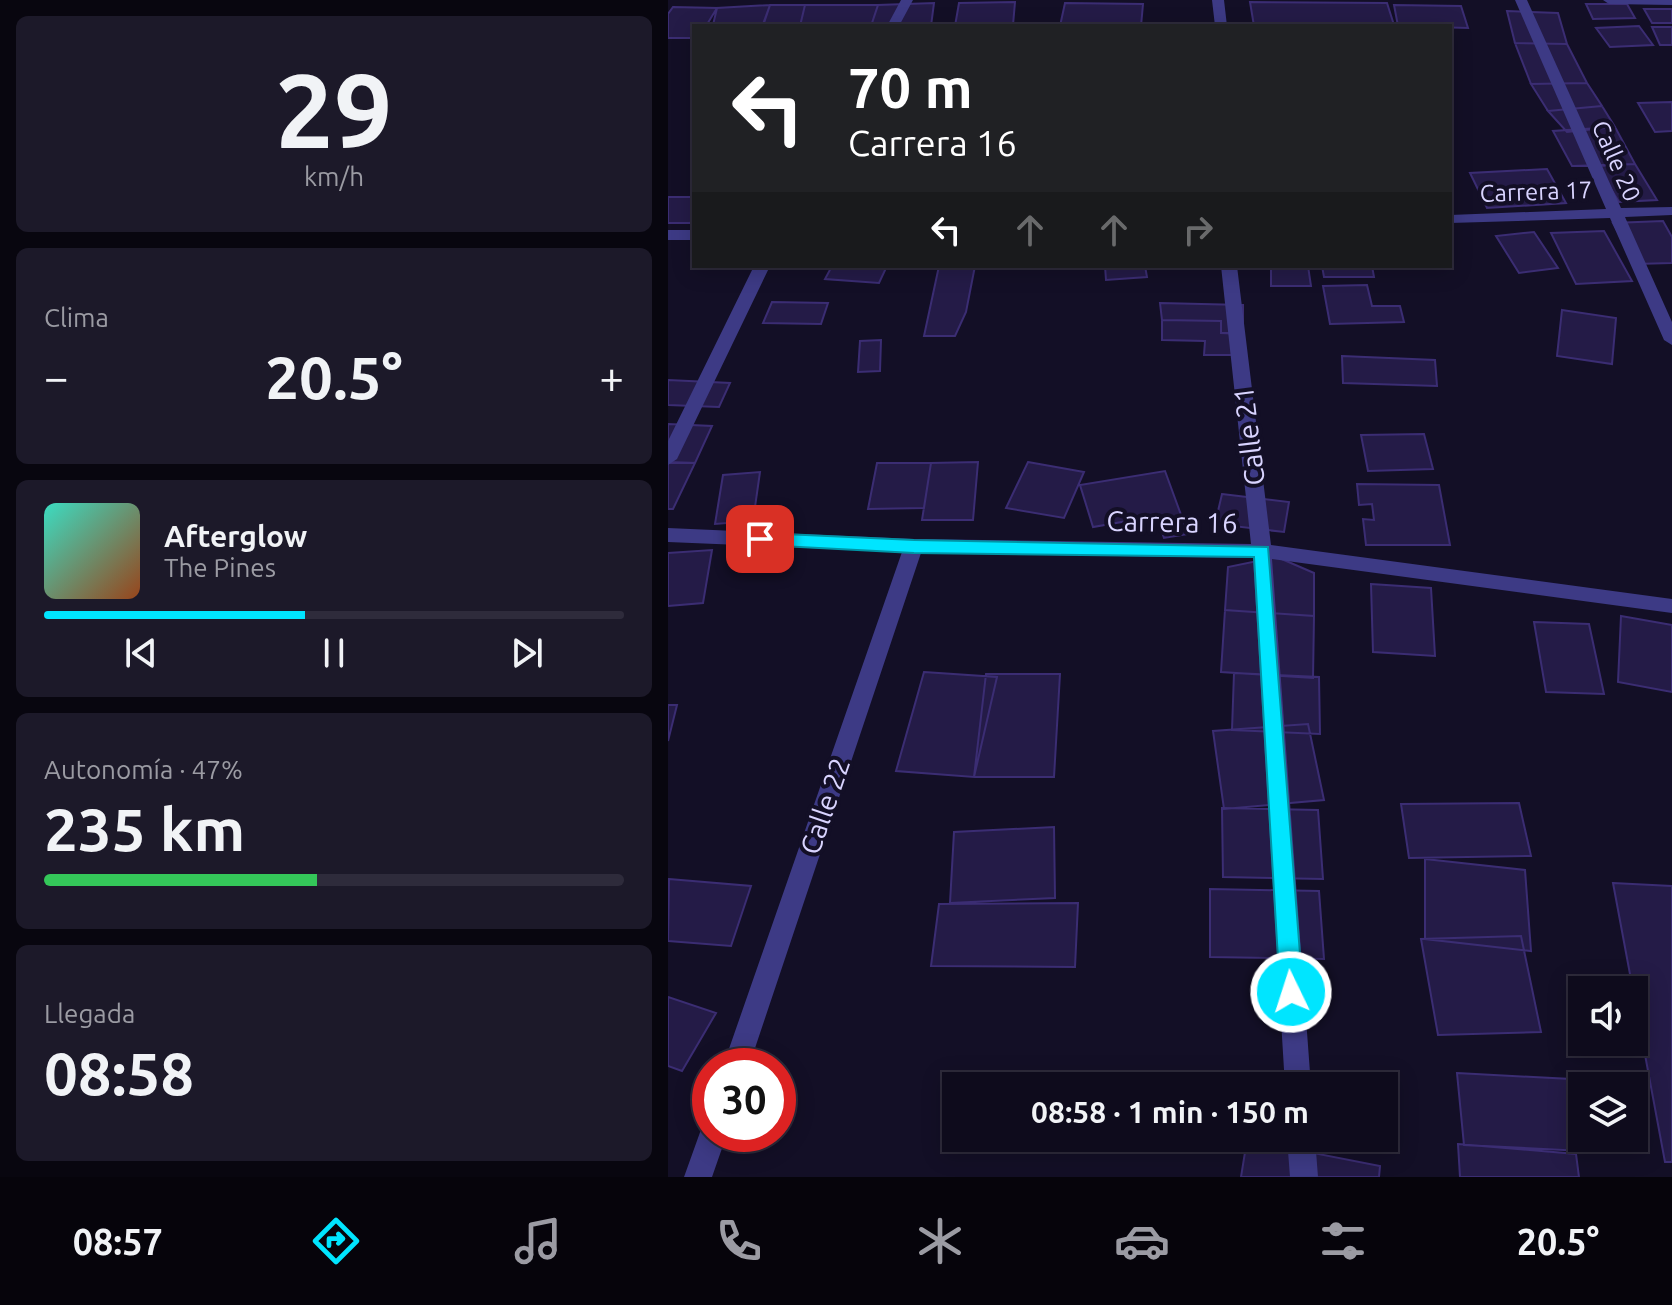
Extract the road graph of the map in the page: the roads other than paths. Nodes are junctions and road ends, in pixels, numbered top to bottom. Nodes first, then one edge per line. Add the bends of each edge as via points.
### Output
1 (907, 0) edge
2 (1218, 0) edge
3 (1521, 0) edge
4 (1609, 0) edge
5 (1672, 1) edge
6 (894, 24) edge
7 (1221, 24) edge
8 (1672, 211) edge
9 (1616, 213) junction
10 (1452, 219) edge
11 (668, 235) edge
12 (692, 235) edge
13 (761, 268) edge
14 (1229, 268) edge
15 (1672, 340) edge
16 (668, 459) edge
17 (668, 535) edge
18 (914, 546) junction
19 (1262, 551) junction
20 (1672, 606) edge
21 (742, 1048) edge
22 (1297, 1072) edge
23 (707, 1152) edge
24 (1302, 1152) edge
25 (698, 1177) edge
26 (1304, 1177) edge

1 - 6 street
2 - 7 street
3 - 9 street, Calle 20
4 - 5 street
8 - 9 street, Carrera 17
9 - 10 street, Carrera 17
9 - 15 street, Calle 20
11 - 12 street
13 - 16 street
14 - 19 street, Calle 21
17 - 18 street, Carrera 16
18 - 19 street, Carrera 16
18 - 21 street, Calle 22
19 - 20 street, Carrera 16
19 - 22 street, Calle 21
23 - 25 street
24 - 26 street

